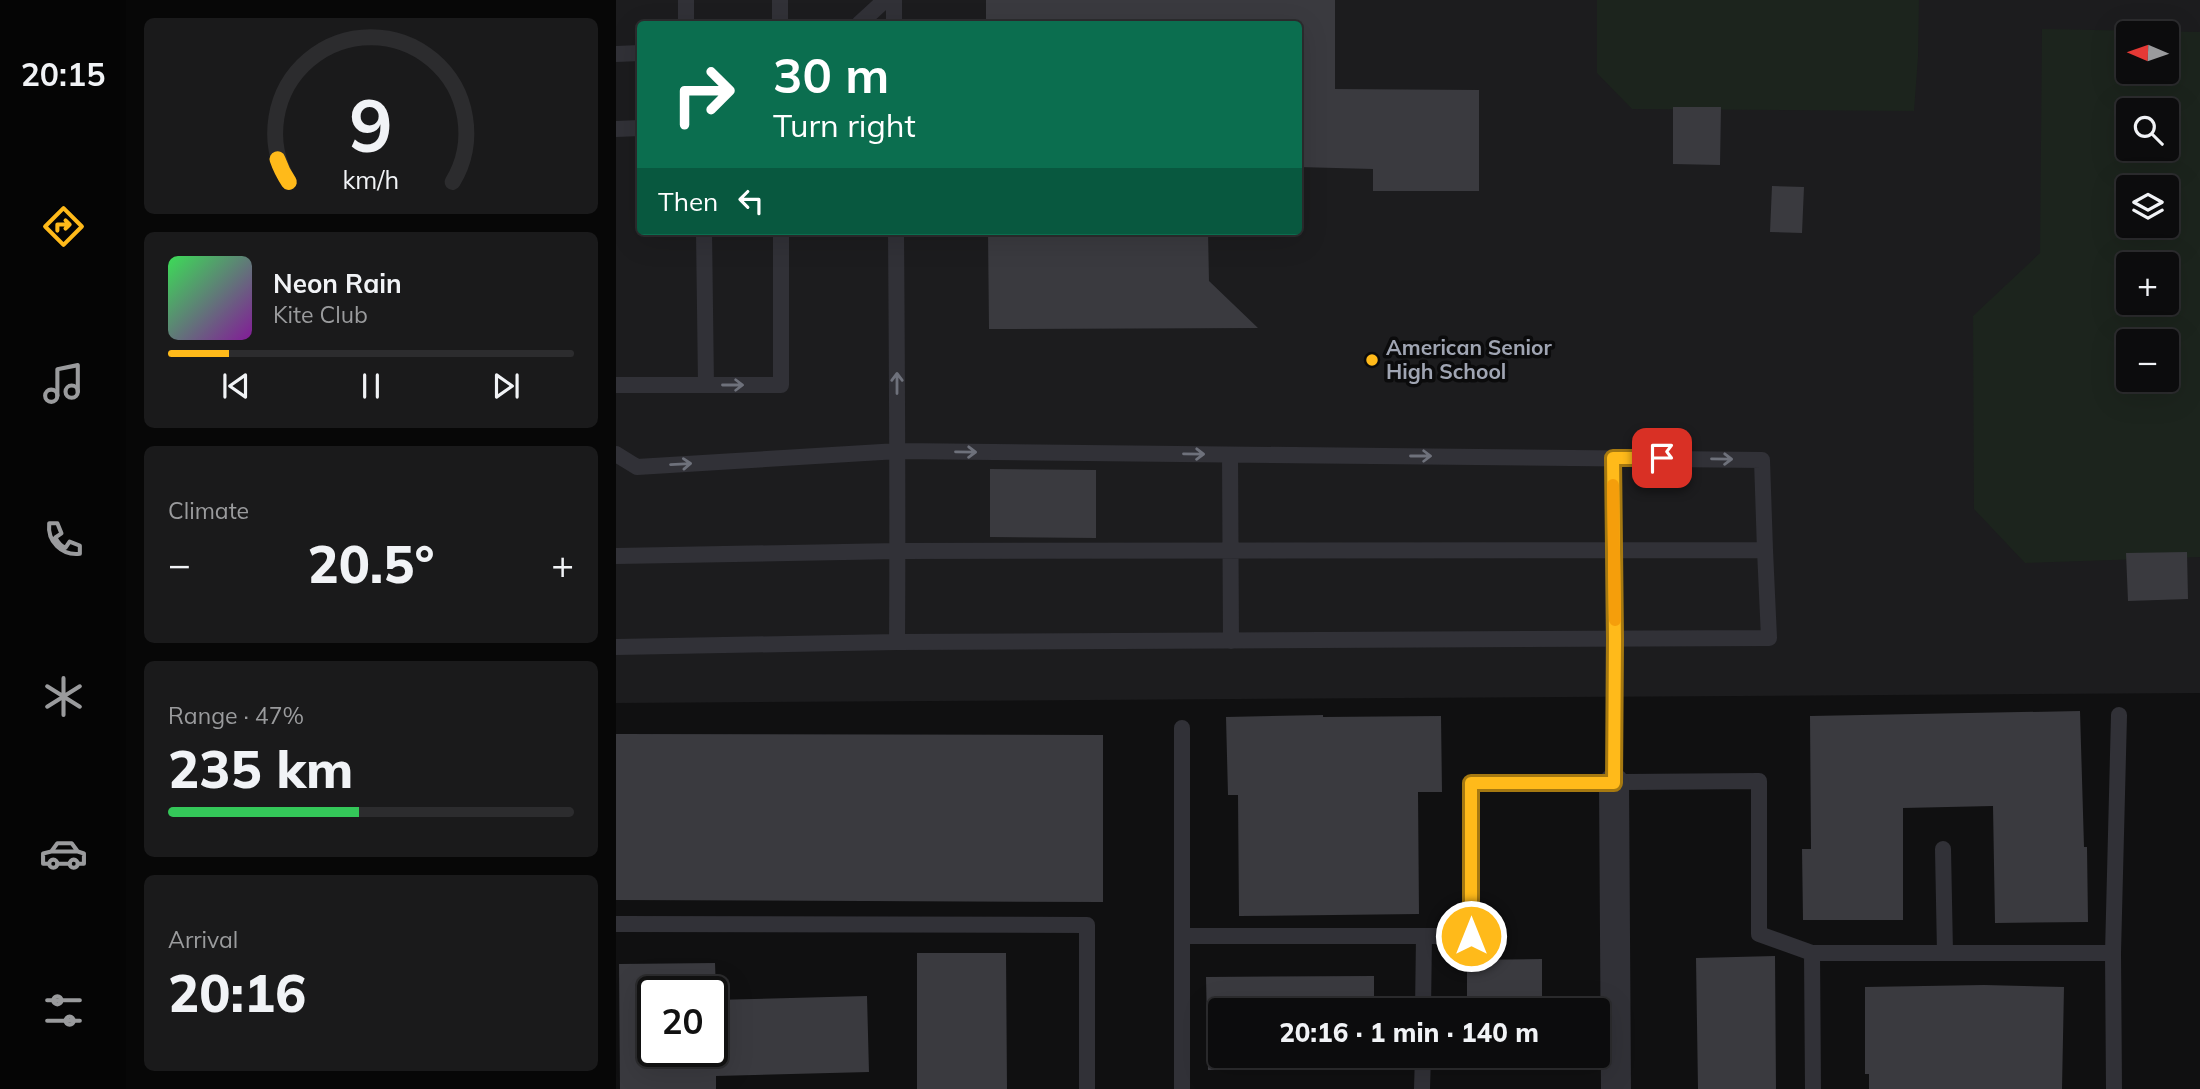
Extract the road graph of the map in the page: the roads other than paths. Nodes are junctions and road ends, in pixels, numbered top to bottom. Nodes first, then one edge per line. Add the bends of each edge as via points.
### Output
1 (686, 0) edge
2 (780, 0) edge
3 (885, 0) edge
4 (894, 0) edge
5 (686, 21) edge
6 (780, 21) edge
7 (862, 21) edge
8 (894, 21) edge
9 (637, 53) edge
10 (616, 54) edge
11 (637, 128) edge
12 (616, 129) edge
13 (704, 235) edge
14 (781, 235) edge
15 (896, 235) edge
16 (616, 385) edge
17 (706, 385) junction
18 (898, 451) junction
19 (616, 454) edge
20 (1230, 455) junction
21 (1613, 458) junction
22 (1614, 550) junction
23 (1765, 550) junction
24 (898, 551) junction
25 (1231, 551) junction
26 (616, 556) edge
27 (1615, 639) junction
28 (1231, 641) junction
29 (897, 642) junction
30 (616, 647) edge
31 (2119, 715) dead end
32 (1182, 728) dead end
33 (1614, 783) junction
34 (1943, 849) dead end
35 (616, 924) edge
36 (1182, 936) junction
37 (1424, 936) junction
38 (1811, 953) junction
39 (1945, 953) junction
40 (2113, 953) junction
41 (1423, 998) edge
42 (1423, 1068) edge
43 (1087, 1089) edge
44 (1182, 1089) edge
45 (1422, 1089) edge
46 (1616, 1089) edge
47 (1813, 1089) edge
48 (2114, 1089) edge

1 - 5 lane
2 - 6 lane
3 - 7 lane
4 - 8 lane
9 - 10 lane
11 - 12 lane
13 - 17 lane
17 -> 14 lane via 781,384
18 -> 15 lane
16 - 17 lane
19 -> 18 lane via 637,467
18 -> 20 lane
18 - 24 lane
20 -> 21 lane
20 - 25 lane
21 - 22 lane
21 -> 23 lane via 1762,460
22 - 23 lane
22 - 25 lane
22 - 27 lane
23 - 27 lane via 1769,638
24 - 25 lane
24 - 26 lane
24 - 29 lane
25 - 28 lane
27 - 28 lane
27 - 33 lane
28 - 29 lane
29 - 30 lane
31 - 40 lane
32 - 36 lane
33 - 37 lane via 1471,783 1471,936
33 - 38 lane via 1759,781 1759,934
33 - 46 street
34 - 39 lane
35 - 43 lane via 1087,925
36 - 37 lane
36 - 44 lane
37 - 41 lane
38 - 39 lane
38 - 47 lane
39 - 40 lane
40 - 48 lane
42 - 45 lane

